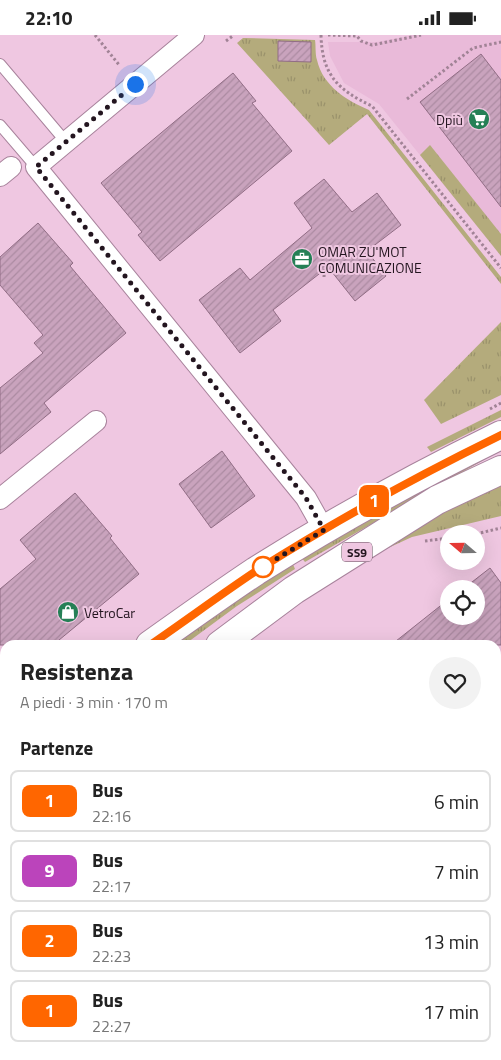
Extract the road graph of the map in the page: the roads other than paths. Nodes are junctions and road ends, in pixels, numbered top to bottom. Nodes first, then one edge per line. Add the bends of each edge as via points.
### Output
1 (194, 35) edge
2 (0, 64) edge
3 (0, 125) edge
4 (66, 141) junction
5 (36, 167) junction
6 (96, 421) dead end
7 (501, 435) edge
8 (501, 470) edge
9 (0, 499) edge
10 (324, 530) junction
11 (157, 640) edge
12 (227, 640) edge

1 - 4 street
2 - 4 lane
3 - 5 lane
4 - 5 street
5 - 10 street via 306,498
6 - 9 street
7 - 10 main road, SS9 via 435,467
8 - 12 main road, SS9 via 437,499 294,590
10 - 11 main road, SS9 via 255,572

